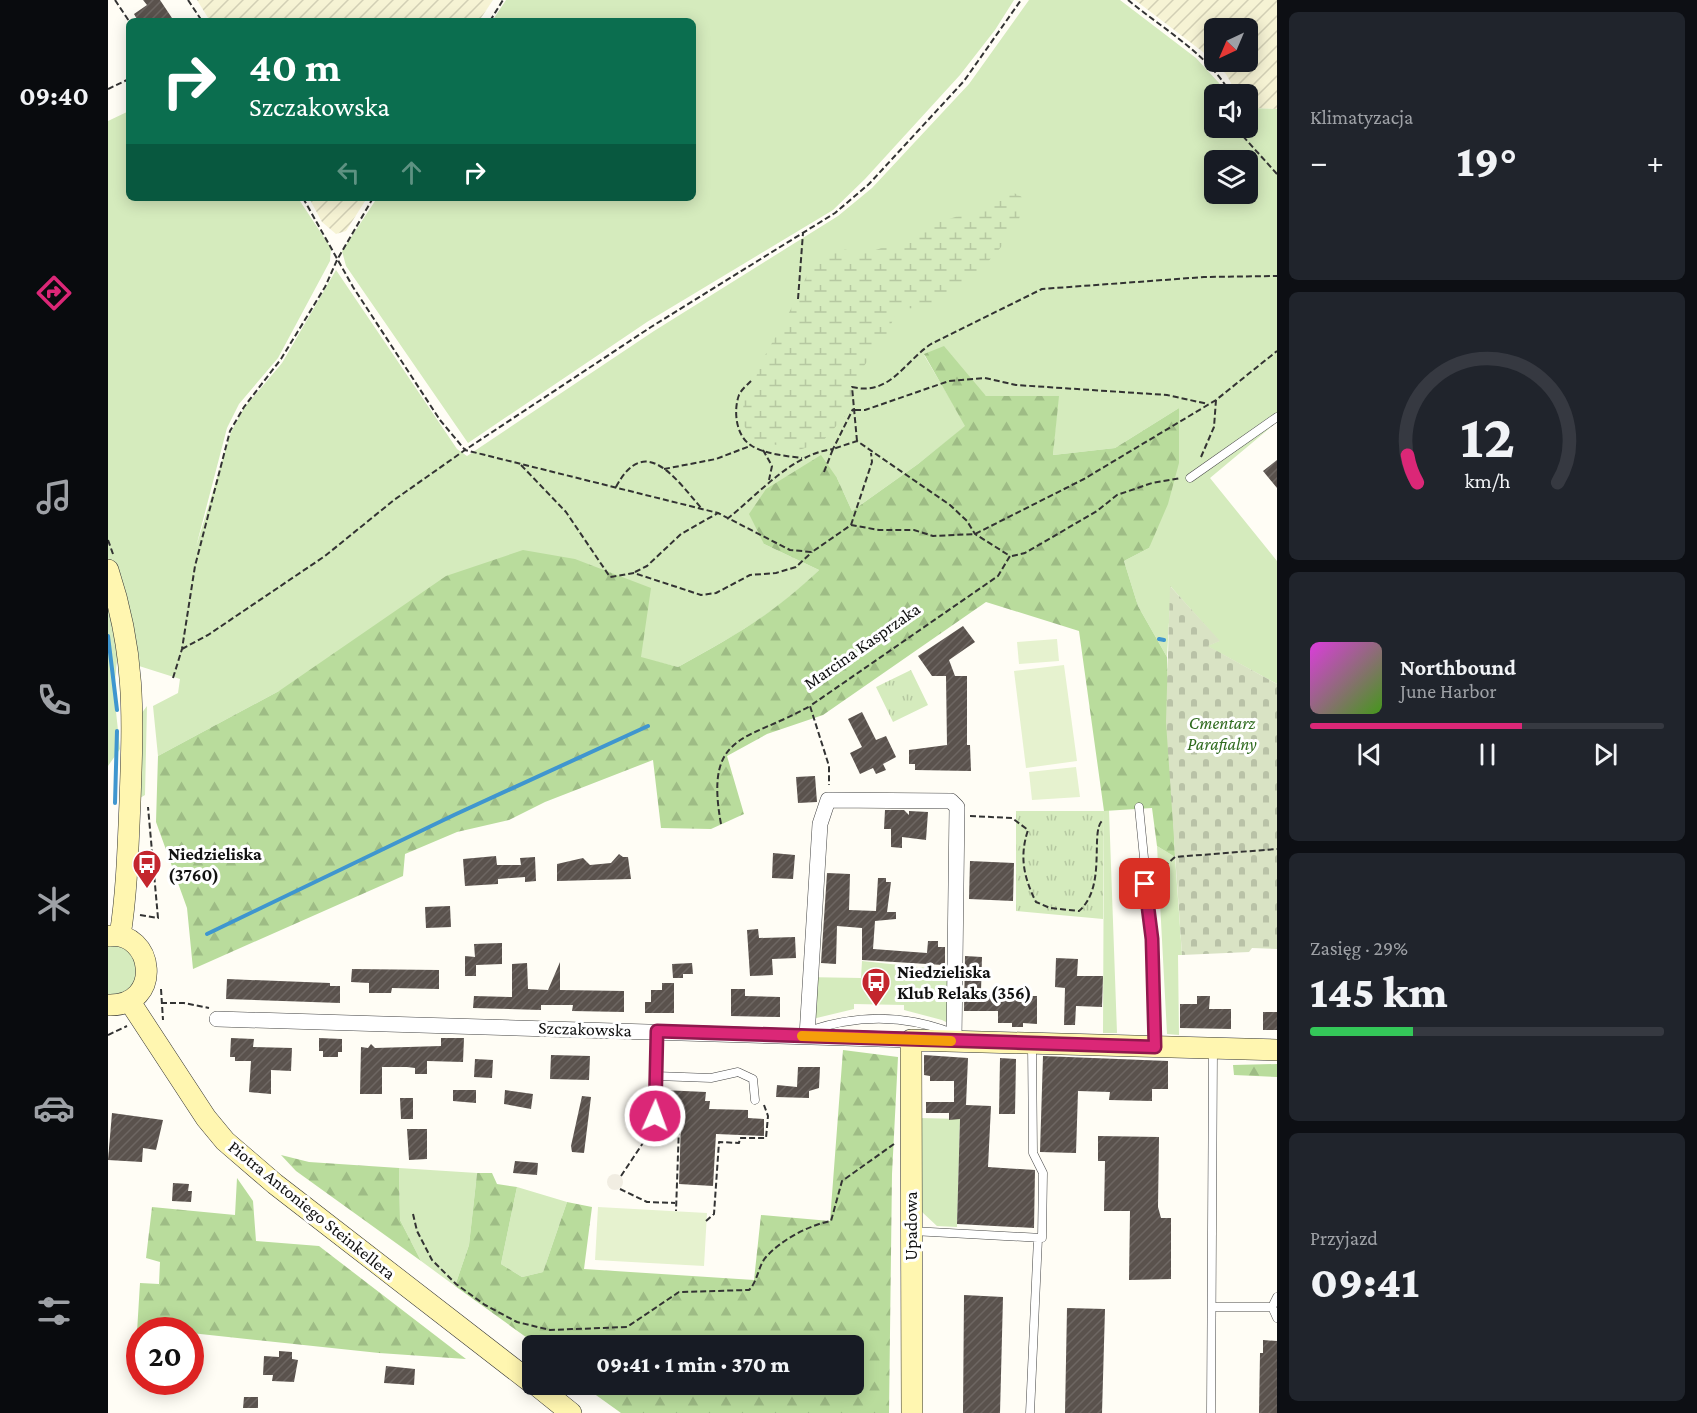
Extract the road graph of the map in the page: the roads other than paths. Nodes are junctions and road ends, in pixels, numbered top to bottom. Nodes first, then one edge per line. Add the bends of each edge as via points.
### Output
1 (1277, 417) edge
2 (1190, 478) road end
3 (108, 570) edge
4 (1138, 807) dead end
5 (114, 936) edge
6 (130, 1002) junction
7 (108, 1005) edge
8 (217, 1019) dead end
9 (657, 1031) junction
10 (803, 1034) junction
11 (959, 1039) junction
12 (911, 1040) junction
13 (1032, 1043) junction
14 (1155, 1047) junction
15 (1213, 1048) junction
16 (1277, 1050) edge
17 (656, 1077) junction
18 (755, 1100) dead end
19 (656, 1118) road end
20 (911, 1231) junction
21 (1038, 1238) junction
22 (1277, 1297) edge
23 (1212, 1307) junction
24 (1272, 1307) junction
25 (1277, 1318) edge
26 (522, 1375) edge
27 (548, 1395) edge
28 (571, 1413) edge
29 (912, 1413) edge
30 (1030, 1413) edge
31 (1211, 1413) edge

1 - 2 lane
3 - 5 street via 126,635 134,701 128,852
4 - 14 lane via 1152,939
5 - 6 street via 138,948 147,965 143,987
6 - 7 street
6 - 26 street, Piotra Antoniego Steinkellera via 225,1141 258,1171
8 - 9 street, Szczakowska
9 - 10 street, Szczakowska
9 - 17 lane
10 - 11 lane via 860,1018 914,1021
10 - 11 street via 820,824 828,800 951,801 957,807
10 - 12 street, Szczakowska
11 - 12 street, Szczakowska
11 - 13 street, Szczakowska
12 - 20 street, Upadowa
13 - 14 street, Szczakowska
13 - 21 lane via 1032,1153 1042,1173 1042,1239
14 - 15 street, Szczakowska
15 - 16 street, Szczakowska
15 - 23 lane
17 - 18 lane via 711,1078 738,1072 753,1079
17 - 19 lane
20 - 21 lane
20 - 29 street, Upadowa
21 - 30 lane
22 - 24 lane
23 - 24 lane
23 - 31 lane
24 - 25 lane
27 - 28 street, Piotra Antoniego Steinkellera

